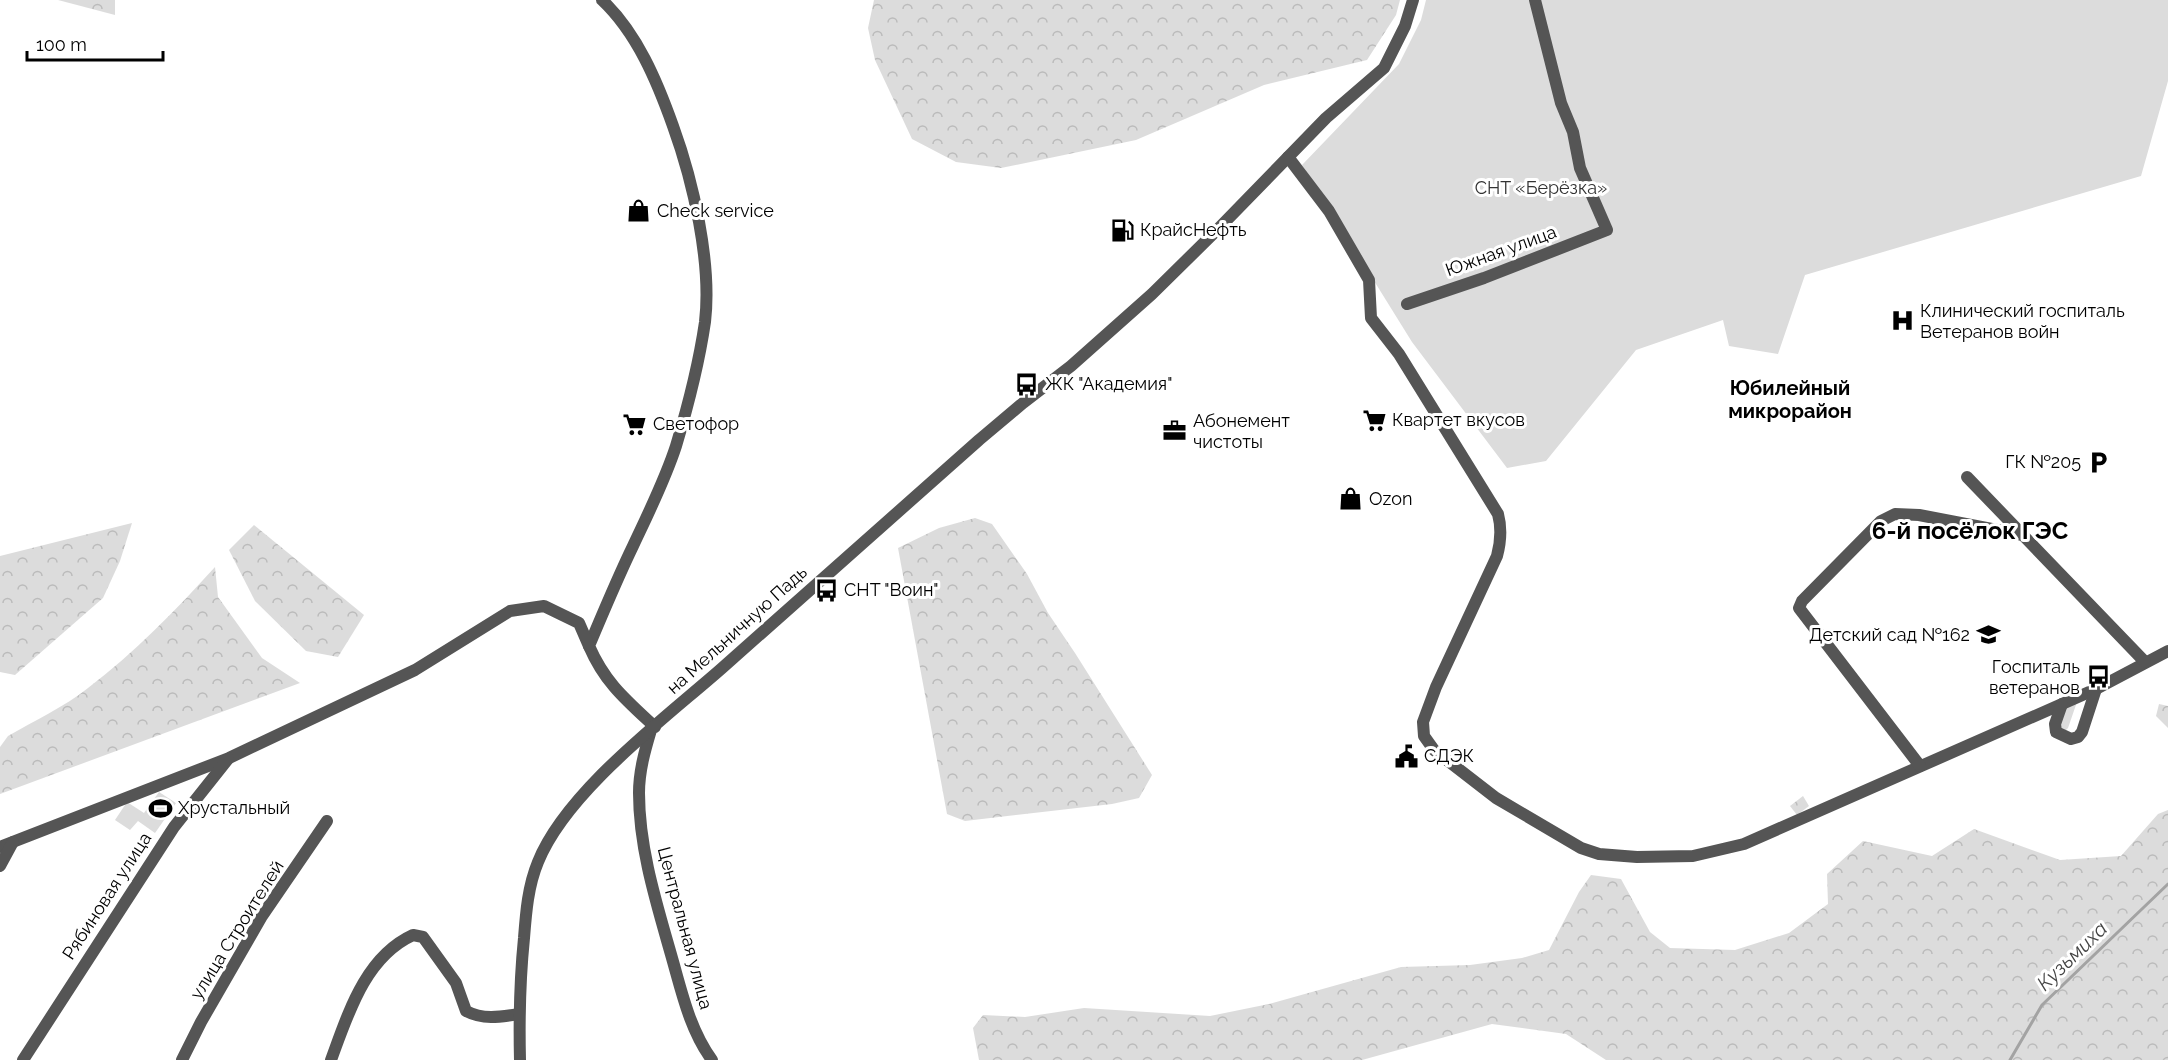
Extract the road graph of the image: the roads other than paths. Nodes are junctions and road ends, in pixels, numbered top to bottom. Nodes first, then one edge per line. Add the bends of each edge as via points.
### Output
1 (602, 0) edge
2 (1413, 0) edge
3 (1535, 0) edge
4 (1288, 157) junction
5 (1407, 304) dead end
6 (1967, 477) dead end
7 (2023, 535) junction
8 (589, 646) junction
9 (2168, 651) edge
10 (2145, 662) junction
11 (2096, 689) junction
12 (2062, 704) junction
13 (653, 729) junction
14 (229, 758) junction
15 (1920, 766) junction
16 (327, 821) dead end
17 (13, 842) junction
18 (0, 847) edge
19 (0, 866) edge
20 (519, 1014) junction
21 (23, 1060) edge
22 (182, 1060) edge
23 (331, 1060) edge
24 (520, 1060) edge
25 (712, 1060) edge

1 - 8 street via 636,42 662,94 678,139 695,201 705,271 705,321 676,447
2 - 4 street, на Мельничную Падь via 1384,68
3 - 5 street, Южная улица via 1580,168 1607,231
4 - 13 street, на Мельничную Падь via 1132,312 979,440
4 - 15 street via 1329,211 1368,280 1371,318 1399,354 1498,514 1502,529 1497,556 1423,723 1424,736 1434,750 1496,798 1581,848 1637,858 1693,856 1731,848
6 - 7 street
7 - 10 street
7 - 15 street via 1895,514 1881,521 1802,601 1799,608
8 - 13 street via 614,690
8 - 14 street via 579,623 544,606 510,611 416,670
9 - 10 street
10 - 11 street
11 - 12 street
11 - 12 street via 2078,737 2071,739 2056,732
12 - 15 street
13 - 20 street, на Мельничную Падь via 581,798 539,860 526,910
13 - 25 street, Центральная улица via 643,759 639,792 648,871 691,1019
14 - 17 street
14 - 21 street, Рябиновая улица via 174,827
16 - 22 street, улица Строителей via 262,916
17 - 18 street
17 - 19 street
20 - 23 street via 485,1018 466,1011 456,983 423,937 413,935 395,946 371,970 349,1011
20 - 24 street, на Мельничную Падь

